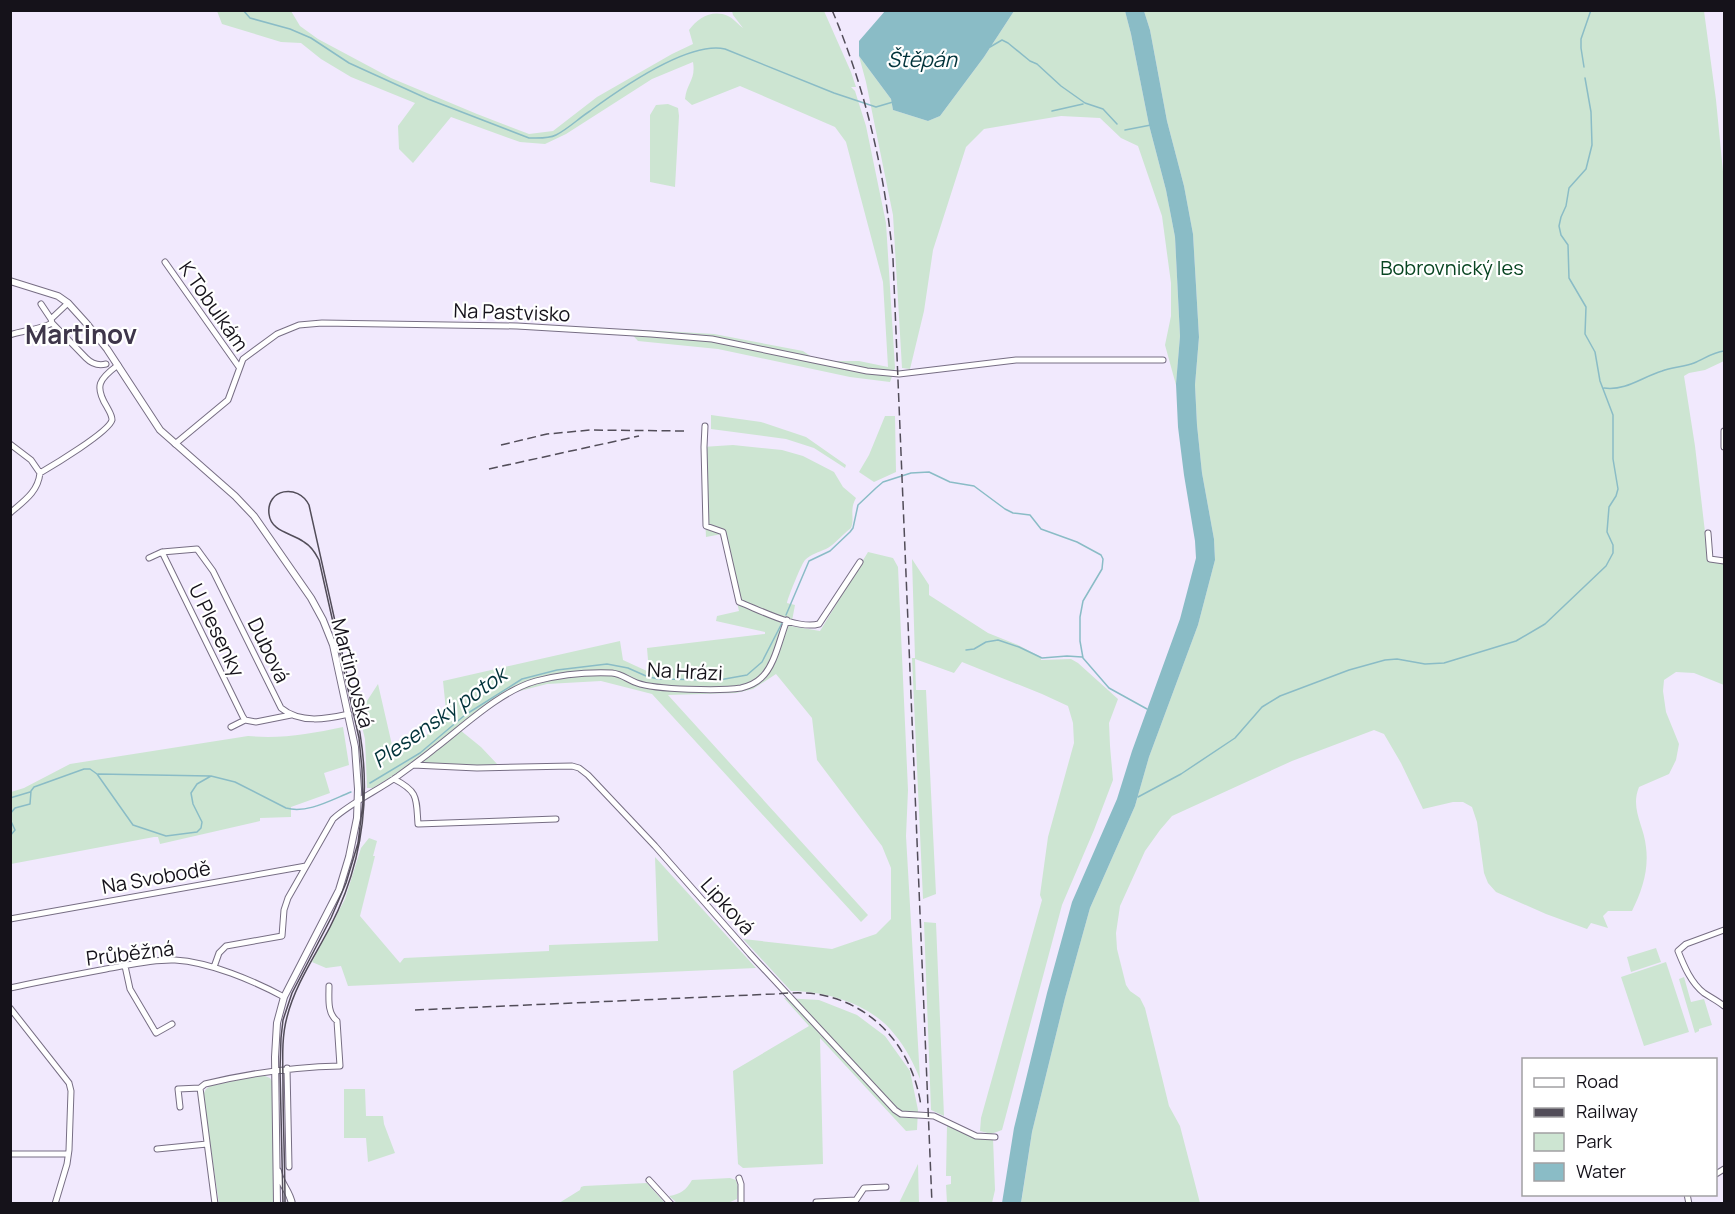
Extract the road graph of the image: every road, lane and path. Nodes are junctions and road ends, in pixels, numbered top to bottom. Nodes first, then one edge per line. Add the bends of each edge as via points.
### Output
1 (165, 262) dead end
2 (10, 281) edge
3 (68, 303) junction
4 (41, 304) dead end
5 (52, 321) junction
6 (10, 335) edge
7 (113, 358) junction
8 (1163, 360) dead end
9 (106, 364) junction
10 (117, 365) junction
11 (239, 367) junction
12 (111, 370) junction
13 (705, 426) dead end
14 (1725, 431) edge
15 (10, 444) edge
16 (175, 444) junction
17 (1725, 447) edge
18 (40, 473) junction
19 (10, 513) edge
20 (1708, 533) dead end
21 (162, 552) junction
22 (149, 558) dead end
23 (1725, 561) edge
24 (860, 562) dead end
25 (788, 620) junction
26 (349, 714) junction
27 (291, 715) junction
28 (245, 720) junction
29 (231, 727) dead end
30 (413, 765) junction
31 (394, 779) junction
32 (358, 802) junction
33 (556, 819) dead end
34 (306, 866) junction
35 (10, 919) edge
36 (1725, 930) edge
37 (125, 966) junction
38 (214, 967) junction
39 (329, 986) dead end
40 (10, 987) edge
41 (284, 997) junction
42 (1725, 1006) edge
43 (10, 1008) edge
44 (172, 1024) dead end
45 (287, 1068) junction
46 (275, 1070) junction
47 (200, 1088) junction
48 (180, 1107) dead end
49 (995, 1137) dead end
50 (207, 1144) junction
51 (157, 1149) dead end
52 (277, 1152) junction
53 (10, 1154) edge
54 (68, 1154) junction
55 (289, 1167) dead end
56 (739, 1178) dead end
57 (650, 1180) dead end
58 (886, 1187) dead end
59 (55, 1203) edge
60 (215, 1203) edge
61 (278, 1203) edge
62 (292, 1203) edge
63 (671, 1203) edge
64 (741, 1203) edge
65 (816, 1203) edge

1 - 11 street, K Tobulkám
2 - 3 street, Martinovská via 49,292
3 - 5 street
3 - 7 street, Martinovská
4 - 5 street
5 - 6 street
5 - 9 street via 92,363
7 - 9 street
7 - 10 street, Martinovská
8 - 11 street, Na Pastvisko via 1016,360 899,374 703,338 517,326 322,323 277,334 243,359
9 - 12 street
10 - 12 street
10 - 16 street, Martinovská via 155,423
11 - 16 street, Na Pastvisko via 228,400
12 - 18 street via 100,381 99,389 112,421
13 - 25 street via 706,526 723,532 739,602
14 - 17 street
15 - 18 street via 31,460
16 - 26 street, Martinovská via 247,507 311,598 333,645
18 - 19 street via 35,491
20 - 23 street via 1710,560
21 - 22 street
21 - 27 street, Dubová via 197,549 210,565 279,704
21 - 28 street, U Plesenky
24 - 25 street via 819,624
25 - 30 street, Na Hrázi via 769,670 744,687 656,687 610,673 533,682 489,707
26 - 27 street via 321,719
26 - 32 street, Martinovská
27 - 28 street via 256,722
28 - 29 street
30 - 31 street, Na Hrázi
30 - 49 street, Lipková via 579,768 895,1110 901,1114 934,1116 976,1136
31 - 32 street, Na Hrázi
31 - 33 street via 407,785 415,795 418,824
32 - 34 street via 333,819
32 - 41 street, Martinovská via 352,847 339,890
34 - 35 street, Na Svobodě
34 - 38 street via 288,898 282,936 226,946
36 - 42 street via 1678,951 1695,984
37 - 38 street, Průběžná via 174,960
37 - 40 street, Průběžná
37 - 44 street via 130,989 156,1033
38 - 41 street, Průběžná
39 - 45 street via 331,1017 337,1021 340,1066
41 - 46 street, Martinovská via 277,1023
43 - 54 street via 69,1083
45 - 46 street
45 - 55 street
46 - 47 street via 228,1078
46 - 52 street, Martinovská
47 - 48 street via 178,1089
47 - 50 street
50 - 51 street
50 - 60 street
52 - 61 street, Martinovská
52 - 62 street, Martinovská via 279,1176
53 - 54 street
54 - 59 street
56 - 64 street
57 - 63 street
58 - 65 street via 864,1188 856,1200

